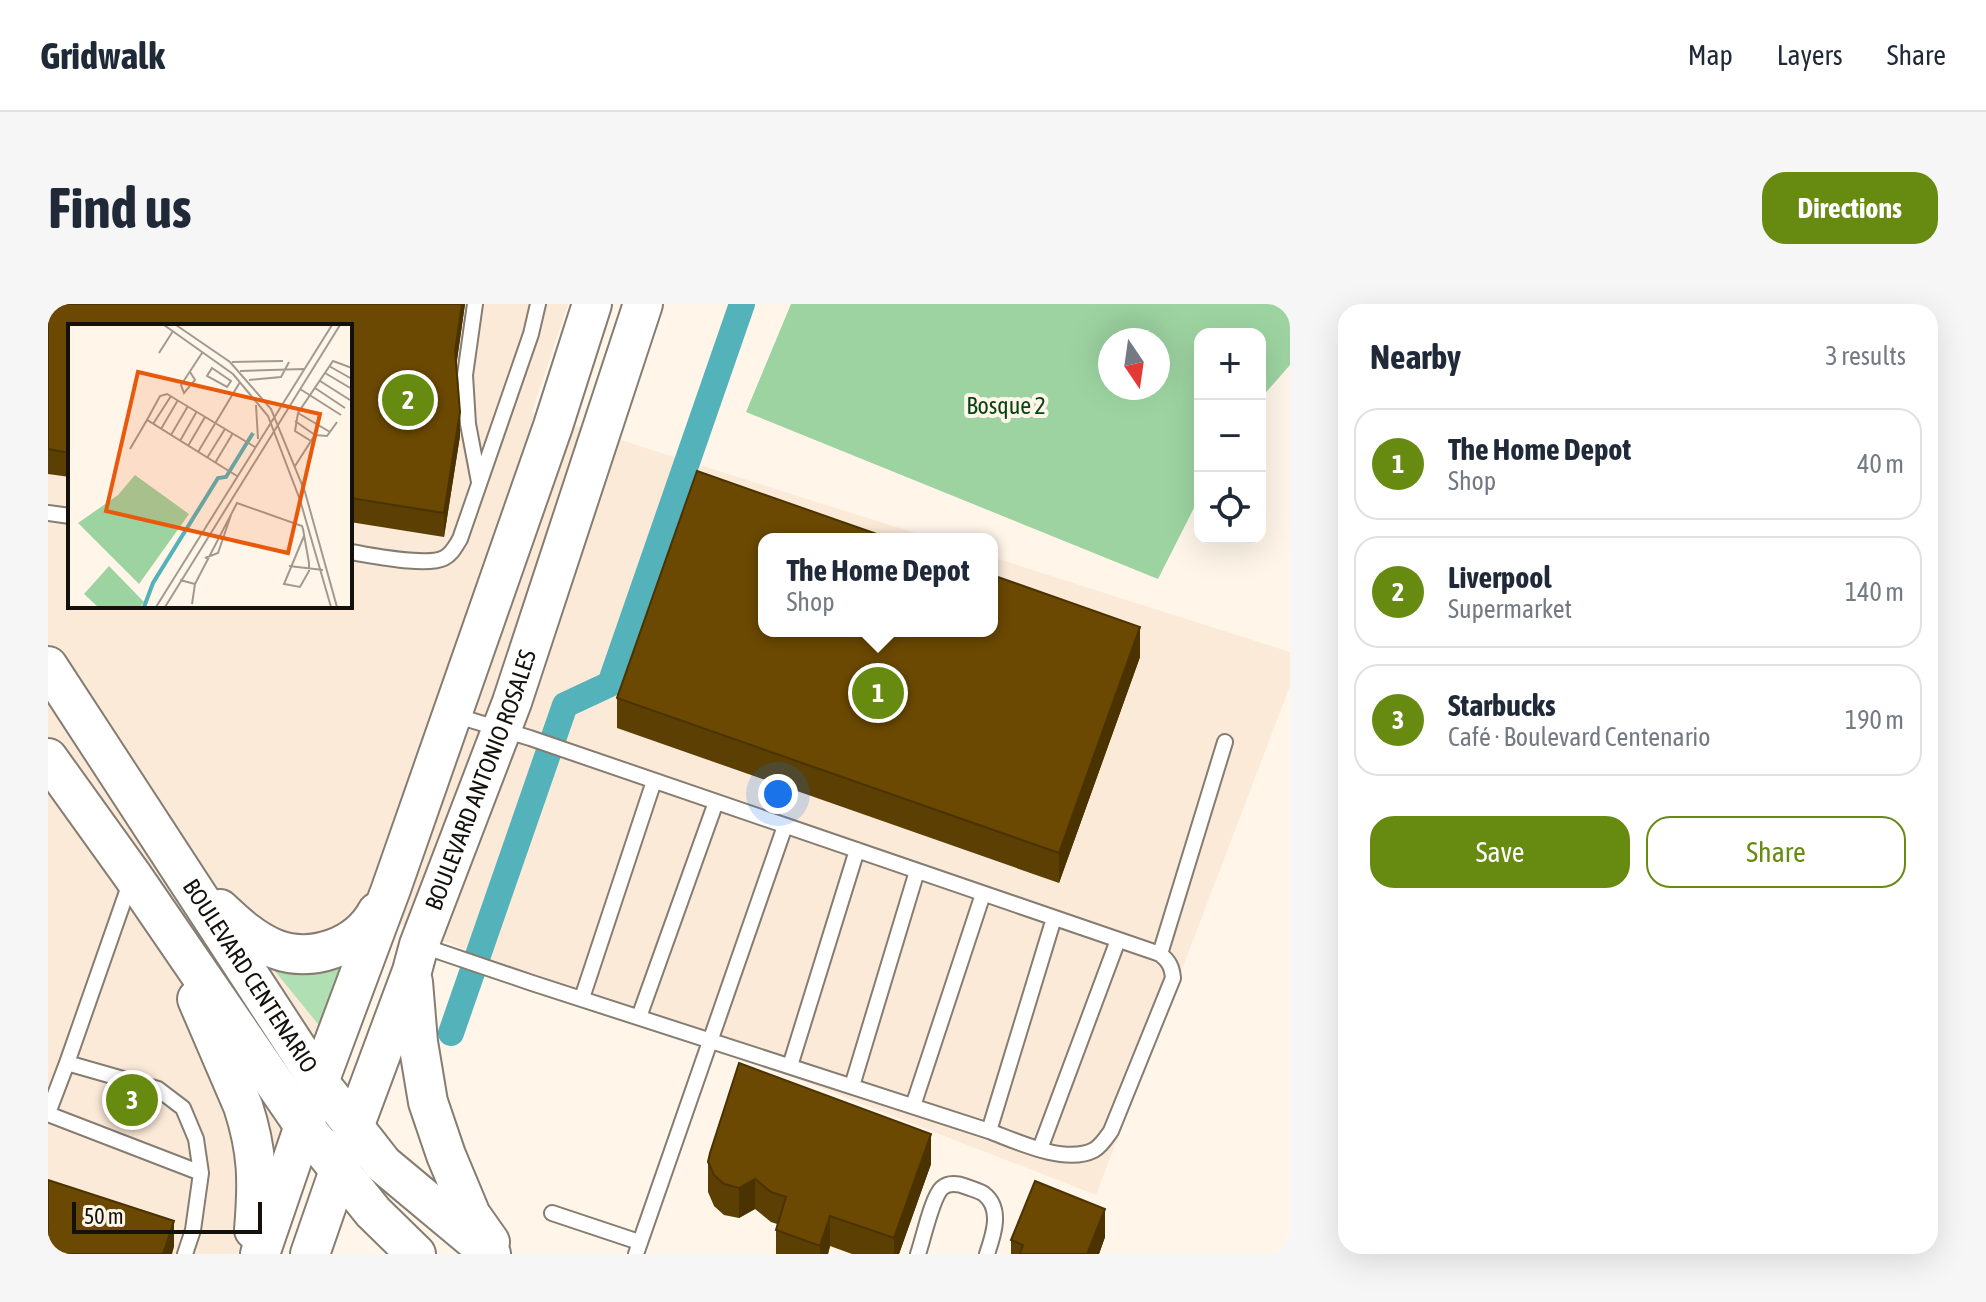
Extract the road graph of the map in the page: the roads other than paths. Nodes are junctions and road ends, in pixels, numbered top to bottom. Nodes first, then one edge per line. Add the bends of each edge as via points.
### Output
1 (475, 304) edge
2 (538, 304) edge
3 (592, 304) edge
4 (643, 304) edge
5 (479, 484) junction
6 (48, 513) edge
7 (68, 516) edge
8 (352, 552) edge
9 (48, 666) edge
10 (452, 715) junction
11 (516, 734) junction
12 (1225, 742) dead end
13 (48, 758) edge
14 (654, 781) junction
15 (716, 802) junction
16 (785, 826) junction
17 (169, 850) junction
18 (857, 850) junction
19 (917, 871) junction
20 (132, 875) junction
21 (391, 889) junction
22 (983, 894) junction
23 (1054, 918) junction
24 (164, 923) junction
25 (1118, 940) junction
26 (1160, 954) junction
27 (426, 957) junction
28 (582, 998) junction
29 (639, 1017) junction
30 (712, 1040) junction
31 (67, 1063) junction
32 (790, 1066) junction
33 (319, 1082) junction
34 (852, 1086) junction
35 (913, 1106) junction
36 (48, 1113) edge
37 (304, 1126) junction
38 (354, 1127) junction
39 (989, 1131) junction
40 (1040, 1149) junction
41 (339, 1170) junction
42 (201, 1173) junction
43 (552, 1213) dead end
44 (638, 1248) edge
45 (185, 1254) edge
46 (253, 1254) edge
47 (260, 1254) edge
48 (310, 1254) edge
49 (416, 1254) edge
50 (491, 1254) edge
51 (498, 1254) edge
52 (918, 1254) edge
53 (987, 1254) edge

1 - 5 lane via 465,375
2 - 5 lane
3 - 10 main road, BOULEVARD ANTONIO ROSALES
4 - 11 main road, BOULEVARD ANTONIO ROSALES
5 - 8 lane via 460,539 441,560
6 - 7 lane
9 - 17 main road, BOULEVARD CENTENARIO
10 - 11 lane
10 - 21 main road, BOULEVARD ANTONIO ROSALES
11 - 14 lane
11 - 27 main road, BOULEVARD ANTONIO ROSALES
12 - 26 lane
13 - 20 main road, BOULEVARD CENTENARIO
14 - 15 lane
14 - 28 lane
15 - 16 lane
15 - 29 lane
16 - 18 lane
16 - 30 lane
17 - 21 main road via 241,929 277,950 318,953 339,947 374,919
17 - 33 main road, BOULEVARD CENTENARIO
18 - 19 lane
18 - 32 lane
19 - 22 lane
19 - 34 lane
20 - 24 main road, BOULEVARD CENTENARIO
20 - 31 lane
21 - 33 main road, BOULEVARD ANTONIO ROSALES
22 - 23 lane
22 - 35 lane
23 - 25 lane
23 - 39 lane
24 - 37 main road, BOULEVARD CENTENARIO
24 - 46 main road via 249,1124 257,1173
25 - 26 lane
25 - 40 lane
26 - 40 lane via 1172,967 1173,978 1111,1131 1085,1153
27 - 28 lane
27 - 38 main road, BOULEVARD ANTONIO ROSALES
27 - 51 main road via 418,1042 428,1102 471,1215
28 - 29 lane
29 - 30 lane
30 - 32 lane
30 - 44 lane
31 - 36 lane
31 - 42 lane via 158,1089 183,1108 196,1139
32 - 34 lane
33 - 37 main road, BOULEVARD ANTONIO ROSALES
33 - 38 main road, BOULEVARD CENTENARIO
34 - 35 lane
35 - 39 lane
36 - 42 lane
37 - 41 main road, BOULEVARD CENTENARIO
37 - 47 main road, BOULEVARD ANTONIO ROSALES
38 - 41 main road, BOULEVARD ANTONIO ROSALES
38 - 50 main road, BOULEVARD CENTENARIO via 383,1164
39 - 40 lane
41 - 48 main road, BOULEVARD ANTONIO ROSALES
41 - 49 main road, BOULEVARD CENTENARIO
42 - 45 lane via 186,1228
43 - 44 lane
52 - 53 lane via 936,1198 950,1184 984,1194 992,1204 995,1217

